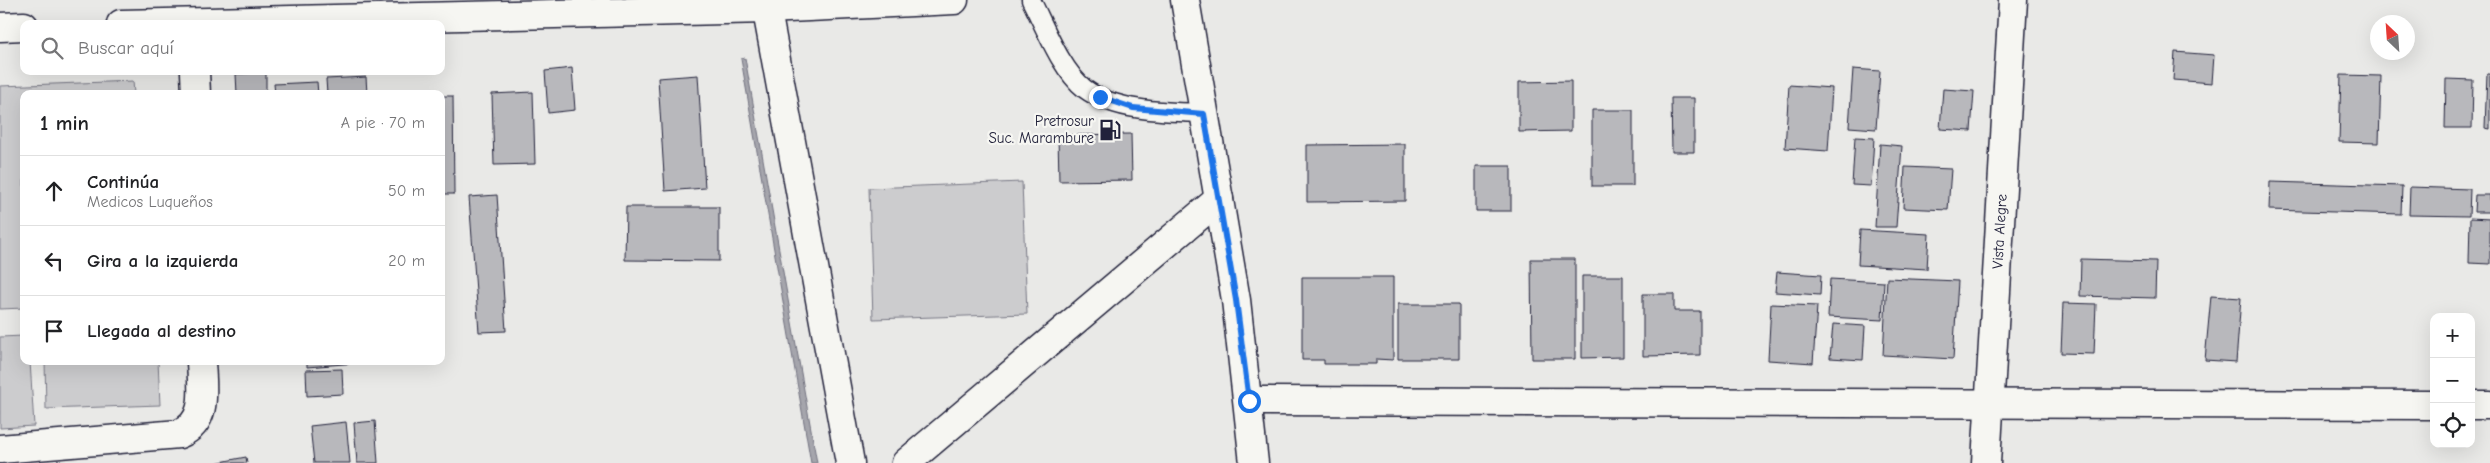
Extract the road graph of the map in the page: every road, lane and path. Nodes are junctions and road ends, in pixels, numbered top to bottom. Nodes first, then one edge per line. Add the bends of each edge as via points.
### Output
1 (954, 0) edge
2 (1031, 0) edge
3 (1185, 0) edge
4 (2013, 0) edge
5 (766, 5) edge
6 (257, 20) edge
7 (0, 26) edge
8 (20, 26) edge
9 (1204, 114) junction
10 (1219, 199) junction
11 (202, 365) edge
12 (1249, 401) junction
13 (1990, 403) junction
14 (2430, 405) edge
15 (2475, 405) edge
16 (2490, 405) edge
17 (0, 449) edge
18 (850, 463) edge
19 (906, 463) edge
20 (1254, 463) edge
21 (1986, 463) edge

1 - 5 street
2 - 9 lane via 1056,49 1085,88 1100,97 1133,108
3 - 9 street
4 - 13 street, Vista Alegre
5 - 6 street
5 - 18 street
7 - 8 street
9 - 10 street
10 - 12 street
10 - 19 street
11 - 17 street via 202,406 195,423 179,434
12 - 13 street
12 - 20 street
13 - 14 street
13 - 21 street, Vista Alegre
15 - 16 street

